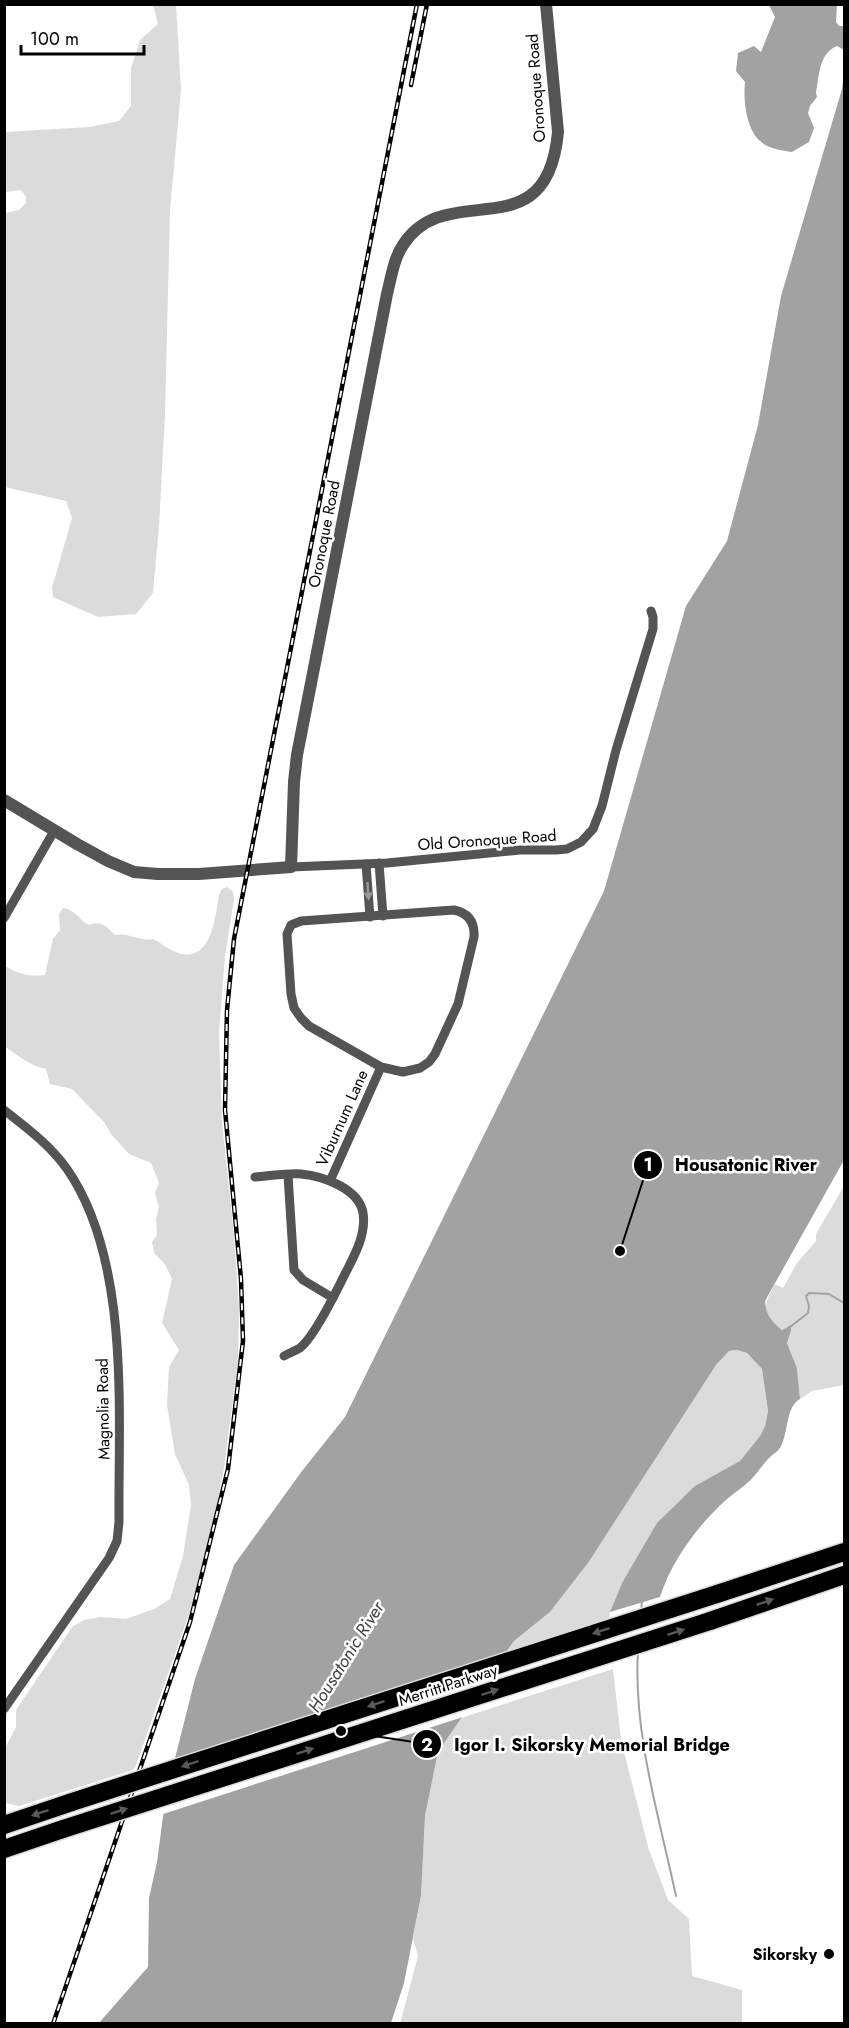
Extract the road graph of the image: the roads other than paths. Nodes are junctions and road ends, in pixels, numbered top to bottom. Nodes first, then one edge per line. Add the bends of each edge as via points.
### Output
1 (546, 4) edge
2 (651, 611) dead end
3 (4, 800) edge
4 (54, 831) junction
5 (379, 863) junction
6 (366, 864) junction
7 (291, 867) junction
8 (383, 916) junction
9 (370, 917) junction
10 (4, 918) edge
11 (381, 1067) junction
12 (4, 1110) edge
13 (288, 1175) junction
14 (255, 1178) dead end
15 (330, 1181) junction
16 (333, 1298) junction
17 (284, 1356) dead end
18 (844, 1552) edge
19 (844, 1575) edge
20 (4, 1709) edge
21 (6, 1824) edge
22 (4, 1849) edge

1 - 7 street, Oronoque Road via 558,132 552,168 539,190 519,203 468,210 423,225 402,246 395,264 297,755
2 - 5 street, Old Oronoque Road via 654,622 649,645 598,820 588,836 567,849
3 - 4 street
4 - 7 street via 134,872 199,874
4 - 10 street
5 - 6 street, Old Oronoque Road
5 - 8 street
6 - 7 street, Old Oronoque Road
6 -> 9 street
8 - 9 street
8 - 11 street via 458,911 469,918 474,933 458,1004 433,1059 410,1072
9 - 11 street via 291,925 287,934 291,994 297,1013 309,1026
11 - 15 street, Viburnum Lane
12 - 20 street, Magnolia Road via 48,1147 68,1170 89,1211 104,1256 117,1348 119,1522 110,1558
13 - 14 street
13 - 15 street
13 - 16 street via 294,1270
15 - 16 street via 355,1198 363,1213 358,1246
16 - 17 street via 305,1343
18 -> 21 highway, Merritt Parkway, bridge
22 -> 19 highway, Merritt Parkway, bridge

